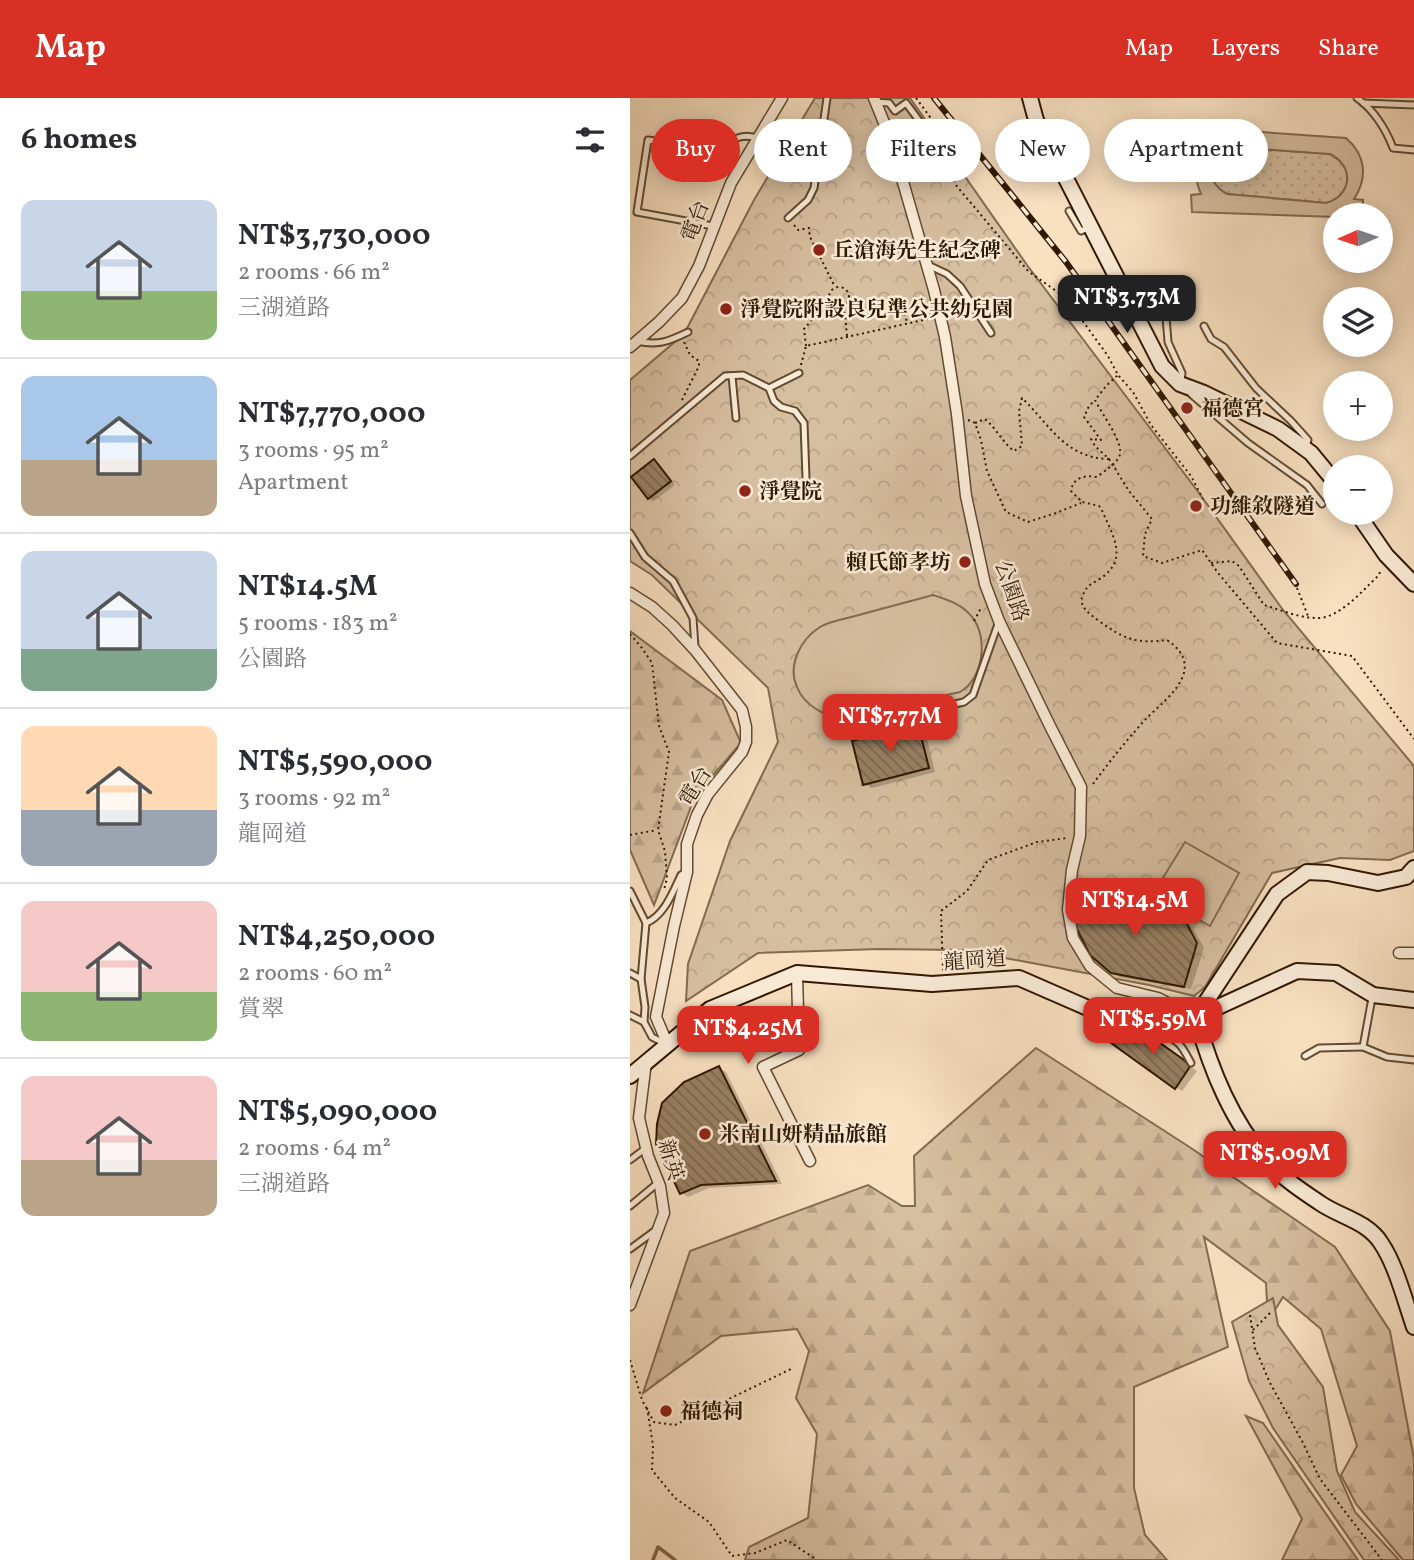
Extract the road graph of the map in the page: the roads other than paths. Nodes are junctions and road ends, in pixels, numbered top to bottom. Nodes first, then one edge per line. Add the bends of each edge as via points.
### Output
1 (782, 98) edge
2 (819, 98) edge
3 (827, 98) edge
4 (1030, 98) edge
5 (1357, 98) edge
6 (874, 100) edge
7 (1410, 102) edge
8 (1363, 103) junction
9 (769, 119) edge
10 (918, 119) edge
11 (754, 136) edge
12 (754, 147) edge
13 (1414, 150) edge
14 (1069, 211) dead end
15 (788, 218) road end
16 (713, 226) junction
17 (1091, 227) junction
18 (927, 265) junction
19 (1163, 279) dead end
20 (1204, 326) dead end
21 (688, 332) dead end
22 (991, 332) dead end
23 (634, 344) edge
24 (799, 373) road end
25 (732, 376) junction
26 (1180, 384) junction
27 (769, 388) junction
28 (736, 418) dead end
29 (1305, 449) junction
30 (630, 456) edge
31 (1323, 468) edge
32 (806, 478) dead end
33 (1322, 504) dead end
34 (1365, 525) edge
35 (630, 533) edge
36 (1414, 584) edge
37 (630, 593) edge
38 (999, 621) junction
39 (695, 650) junction
40 (846, 728) dead end
41 (1414, 868) edge
42 (687, 872) junction
43 (630, 891) edge
44 (646, 923) junction
45 (1399, 953) dead end
46 (1414, 953) edge
47 (630, 973) edge
48 (797, 973) junction
49 (641, 979) junction
50 (1373, 995) junction
51 (1414, 1000) edge
52 (1097, 1012) junction
53 (630, 1015) edge
54 (1196, 1017) junction
55 (644, 1022) junction
56 (668, 1045) junction
57 (1363, 1047) junction
58 (1305, 1056) dead end
59 (1414, 1060) edge
60 (646, 1062) junction
61 (1191, 1063) dead end
62 (630, 1076) edge
63 (646, 1148) junction
64 (630, 1160) edge
65 (810, 1161) dead end
66 (659, 1182) junction
67 (630, 1206) edge
68 (658, 1229) junction
69 (630, 1249) edge
70 (630, 1305) edge
71 (1414, 1327) edge

1 - 9 street, 電台
2 - 3 lane
3 - 15 lane via 814,188
4 - 17 street via 1036,120
5 - 8 lane
6 - 10 lane via 888,103 895,111 906,103
6 - 18 street, 公園路 via 891,140
7 - 8 lane
8 - 13 lane via 1388,133 1393,148
11 - 16 lane via 744,135 712,147 648,141 637,212
12 - 16 street, 電台 via 731,183
14 - 17 lane via 1081,231
16 - 23 street, 電台 via 682,298
17 - 26 street via 1162,366
18 - 22 lane via 960,286
18 - 38 street, 公園路 via 945,337 966,496 985,584
19 - 26 lane via 1168,342 1182,373
20 - 29 lane via 1211,339 1224,347 1256,388 1308,440
21 - 23 lane via 670,341
24 - 27 lane
25 - 27 lane via 743,375
25 - 28 lane
25 - 30 lane via 724,376
26 - 29 street via 1278,429
26 - 33 lane via 1248,443 1307,485
27 - 32 lane via 774,401 795,411 804,423
29 - 31 street
34 - 36 street
35 - 39 lane via 645,556 673,580 693,618
37 - 39 street, 電台 via 652,607
38 - 40 lane via 973,695 964,702
38 - 54 street, 公園路 via 1081,787 1080,836 1068,910 1073,938 1090,966 1116,989 1158,998
39 - 42 street, 電台 via 742,710 746,742 697,815 687,844
41 - 54 street via 1406,877 1378,883 1307,872 1277,894
42 - 44 lane via 665,907
42 - 56 street, 電台 via 656,1017
43 - 44 lane
44 - 49 lane
45 - 46 street
47 - 49 lane
48 - 52 street, 龍岡道 via 932,984 1019,978
48 - 56 street, 龍岡道 via 710,1009
48 - 65 street via 799,1050 763,1068
49 - 55 lane
50 - 51 street, 龍岡道
50 - 54 street, 龍岡道 via 1336,973 1297,971
50 - 57 lane
52 - 54 street, 龍岡道
52 - 61 lane via 1103,1025 1167,1034 1181,1045
53 - 55 lane
54 - 71 street via 1223,1096 1256,1148 1296,1186 1332,1211 1363,1224 1380,1241
55 - 56 lane via 652,1037
56 - 60 street, 龍岡道
57 - 58 lane via 1319,1048
57 - 59 lane via 1387,1057
60 - 62 street, 龍岡道
60 - 63 street, 新英 via 639,1118
63 - 64 lane
63 - 66 street, 新英
66 - 67 lane
66 - 68 street, 新英 via 664,1213
68 - 69 lane
68 - 70 street, 新英

